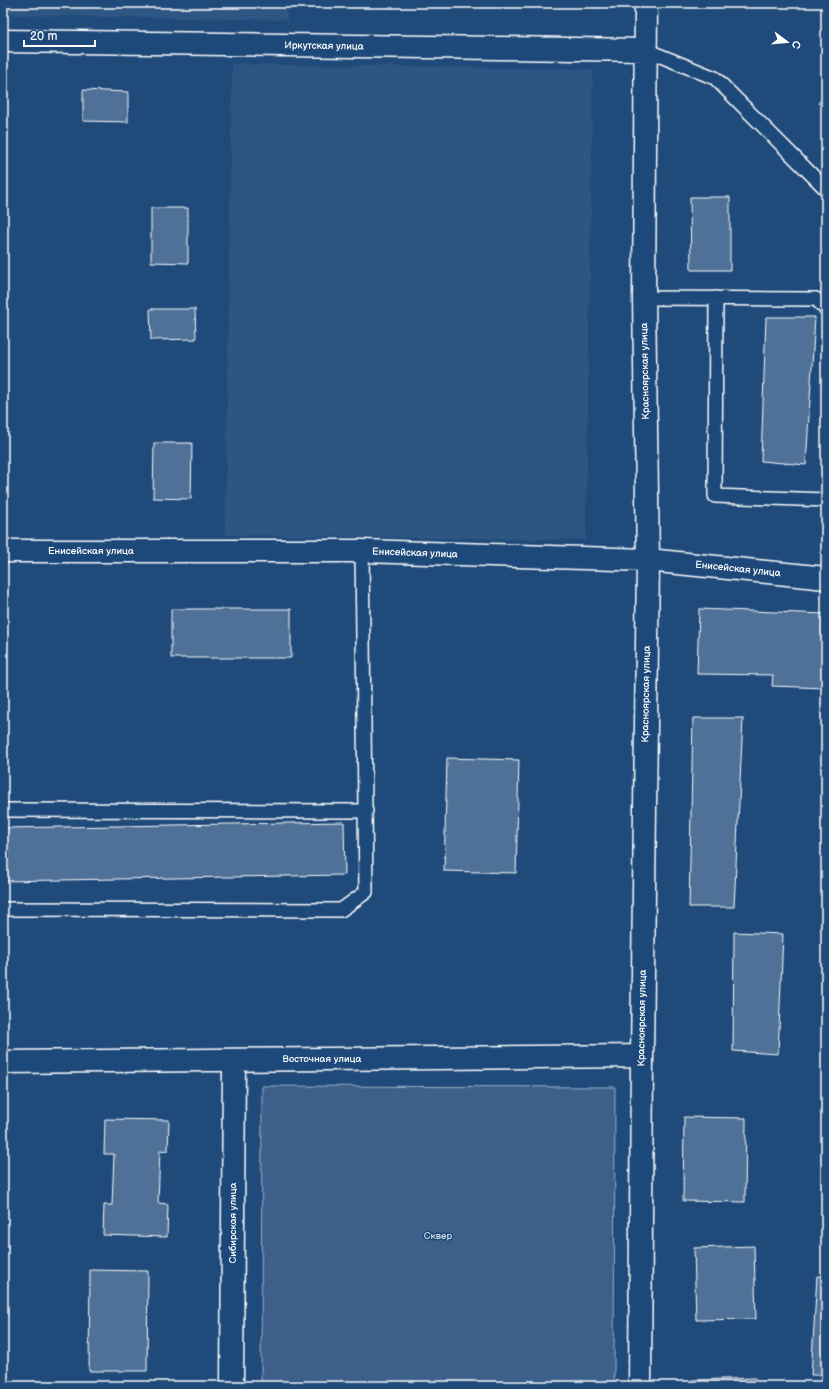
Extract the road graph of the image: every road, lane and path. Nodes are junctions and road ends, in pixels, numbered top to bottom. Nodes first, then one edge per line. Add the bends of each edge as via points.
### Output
1 (646, 3) edge
2 (3, 41) edge
3 (646, 50) junction
4 (826, 189) edge
5 (644, 298) junction
6 (716, 298) junction
7 (826, 309) edge
8 (826, 500) edge
9 (3, 551) edge
10 (362, 551) junction
11 (648, 560) junction
12 (826, 578) edge
13 (3, 810) edge
14 (366, 812) junction
15 (3, 909) edge
16 (642, 1056) junction
17 (234, 1060) junction
18 (3, 1062) edge
19 (232, 1386) edge
20 (640, 1386) edge

1 - 3 street, Красноярская улица
2 - 3 street, Иркутская улица
3 - 4 lane via 715,78
3 - 5 street, Красноярская улица
5 - 6 lane
5 - 11 street, Красноярская улица
6 - 7 lane via 816,300
6 - 8 lane via 715,496
9 - 10 street, Енисейская улица
10 - 11 street, Енисейская улица
10 - 14 lane
11 - 12 street, Енисейская улица
11 - 16 street, Красноярская улица
13 - 14 lane
14 - 15 lane via 366,892 341,910
16 - 17 street, Восточная улица
16 - 20 street, Красноярская улица
17 - 18 street, Восточная улица
17 - 19 street, Сибирская улица

